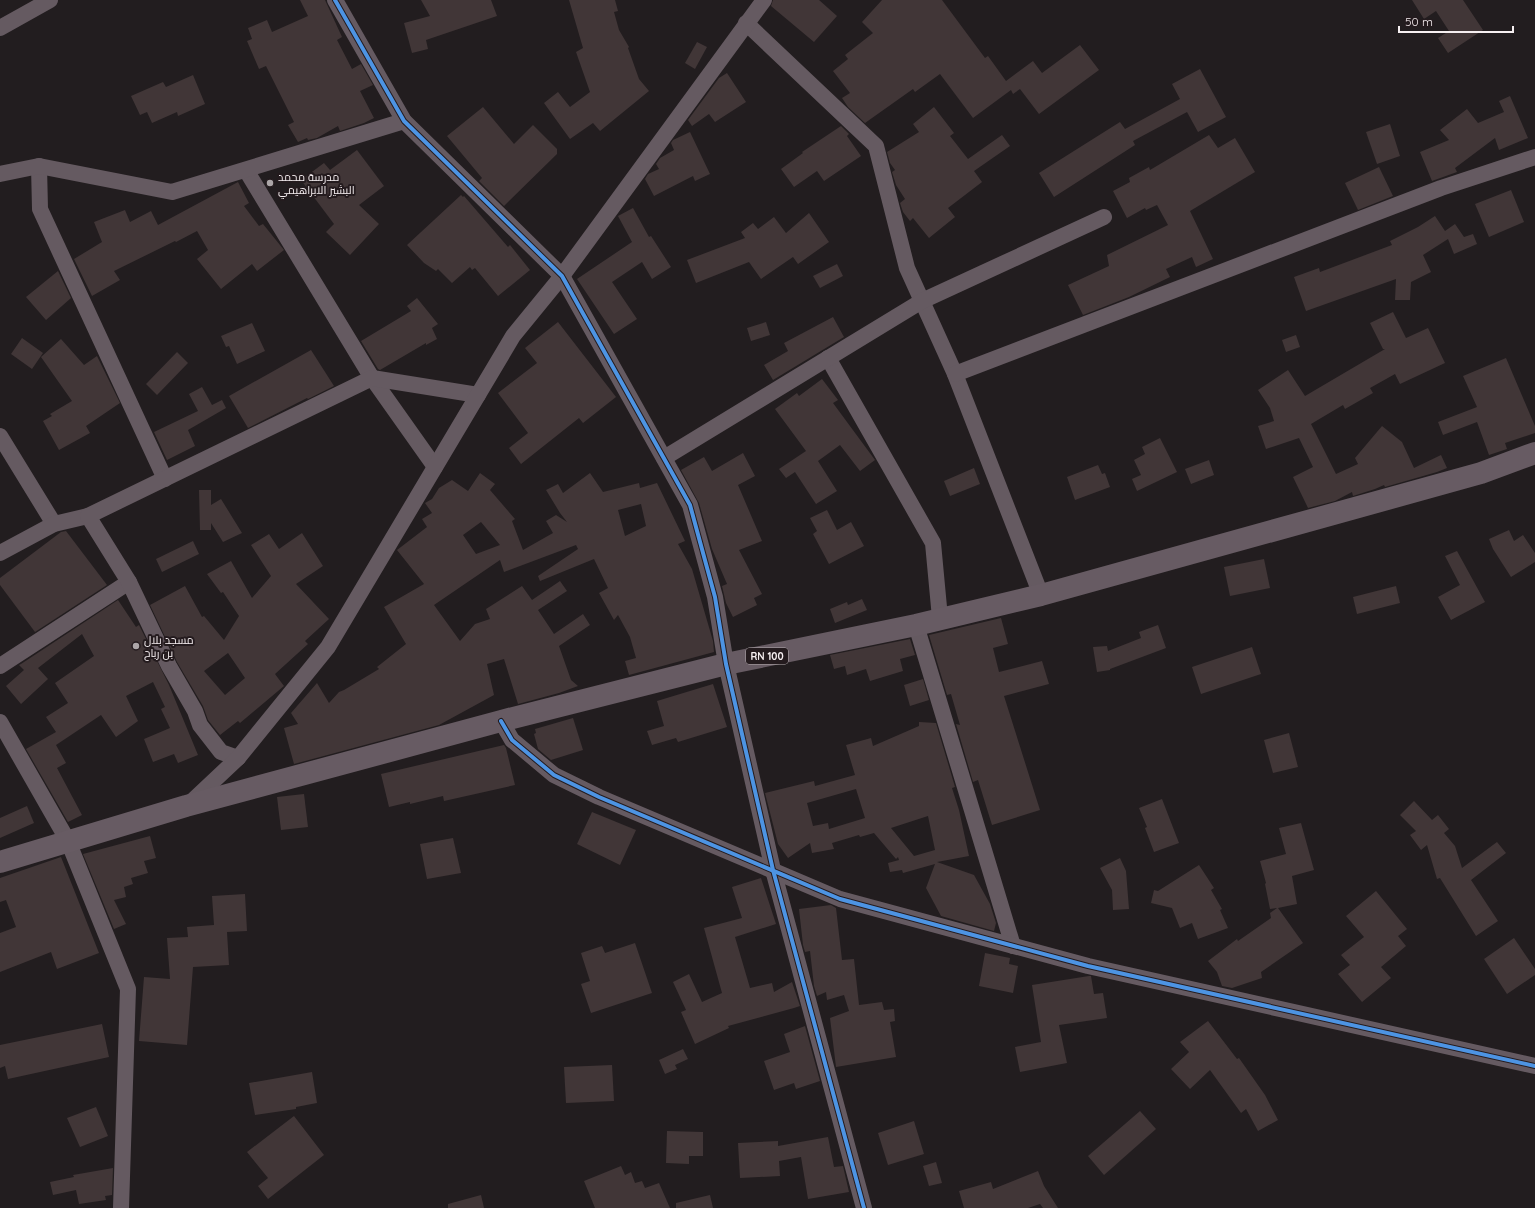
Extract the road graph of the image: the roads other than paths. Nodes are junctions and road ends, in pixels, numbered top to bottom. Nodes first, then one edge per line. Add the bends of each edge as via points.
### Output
1 (50, 0) edge
2 (335, 0) edge
3 (764, 0) edge
4 (746, 24) junction
5 (0, 28) edge
6 (404, 121) junction
7 (1535, 157) edge
8 (39, 166) junction
9 (246, 170) junction
10 (0, 174) edge
11 (1104, 217) dead end
12 (562, 276) junction
13 (922, 301) junction
14 (828, 358) junction
15 (955, 374) junction
16 (372, 378) junction
17 (478, 395) junction
18 (0, 436) edge
19 (1535, 453) edge
20 (664, 458) junction
21 (435, 467) junction
22 (165, 479) junction
23 (88, 516) junction
24 (54, 524) junction
25 (0, 553) edge
26 (129, 582) junction
27 (1042, 595) junction
28 (940, 618) junction
29 (916, 625) junction
30 (726, 664) junction
31 (0, 666) edge
32 (501, 721) junction
33 (0, 722) edge
34 (238, 758) junction
35 (186, 806) junction
36 (68, 841) junction
37 (0, 862) edge
38 (773, 870) junction
39 (1013, 946) junction
40 (1535, 1066) edge
41 (121, 1208) edge
42 (864, 1208) edge

1 - 5 street
2 - 6 street
3 - 4 street
4 - 12 street
4 - 13 street via 876,146 907,268
6 - 9 street
6 - 12 street
7 - 15 street via 1441,188
8 - 9 street via 172,192
8 - 10 street
8 - 22 street via 40,209
9 - 16 street
11 - 13 street
12 - 17 street via 513,336
12 - 20 street
13 - 14 street
13 - 15 street
14 - 20 street
14 - 28 street via 933,543
15 - 27 street
16 - 17 street
16 - 21 street
16 - 22 street
17 - 21 street
18 - 24 street
19 - 27 main road, RN 100 via 1481,473
20 - 30 street via 690,505 715,597
21 - 34 street via 328,647
22 - 23 street
23 - 24 street
23 - 26 street
24 - 25 street
26 - 31 street
26 - 34 street via 200,725 221,752
27 - 28 main road, RN 100
28 - 29 main road, RN 100
29 - 30 main road, RN 100
29 - 39 street
30 - 32 main road, RN 100
30 - 38 street
32 - 35 main road, RN 100
32 - 38 street via 512,740 554,775 599,797
33 - 36 street
34 - 35 street
35 - 36 main road, RN 100
36 - 37 main road, RN 100
36 - 41 street via 128,989
38 - 39 street via 840,899
38 - 42 street
39 - 40 street via 1088,966

